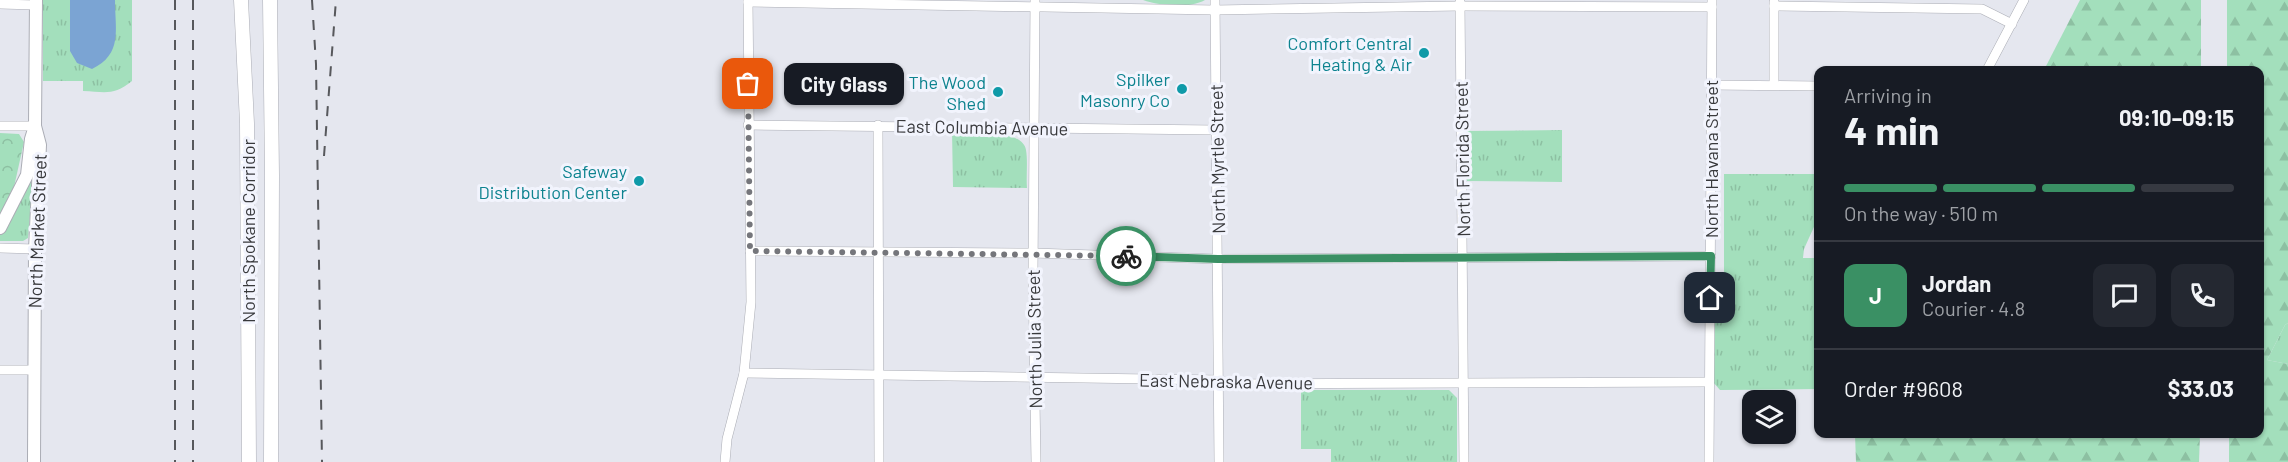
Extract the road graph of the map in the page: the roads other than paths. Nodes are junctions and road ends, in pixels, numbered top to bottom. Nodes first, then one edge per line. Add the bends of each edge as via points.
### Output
1 (241, 0) edge
2 (270, 0) edge
3 (1215, 0) edge
4 (2024, 0) edge
5 (748, 1) edge
6 (36, 2) edge
7 (1460, 3) edge
8 (1712, 3) edge
9 (1774, 3) edge
10 (0, 4) edge
11 (1035, 4) edge
12 (1215, 10) junction
13 (2012, 24) junction
14 (1989, 66) edge
15 (1712, 85) junction
16 (1774, 85) junction
17 (1814, 86) edge
18 (748, 125) junction
19 (878, 125) junction
20 (0, 126) edge
21 (36, 126) junction
22 (1034, 128) junction
23 (1216, 130) junction
24 (0, 228) edge
25 (0, 248) edge
26 (35, 249) junction
27 (750, 251) junction
28 (879, 253) junction
29 (1033, 253) junction
30 (1711, 256) junction
31 (1463, 258) junction
32 (1218, 259) junction
33 (0, 370) edge
34 (35, 370) junction
35 (744, 373) junction
36 (879, 375) junction
37 (1034, 378) junction
38 (1218, 380) junction
39 (1708, 382) junction
40 (1464, 383) junction
41 (34, 462) edge
42 (249, 462) edge
43 (271, 462) edge
44 (725, 462) edge
45 (879, 462) edge
46 (1036, 462) edge
47 (1219, 462) edge
48 (1464, 462) edge
49 (1709, 462) edge

1 - 42 highway, North Spokane Corridor via 247,123
2 - 43 highway, North Spokane Corridor
3 - 12 street, North Myrtle Street
4 - 13 street
5 - 11 street
5 - 18 street
6 - 10 street
6 - 21 main road, North Market Street
7 - 8 street
7 - 12 street
7 - 31 street, North Florida Street
8 - 15 street, North Havana Street
9 - 13 street via 1982,9
9 - 16 street
11 - 12 street
11 - 22 street, North Julia Street
12 - 23 street, North Myrtle Street
13 - 14 street
15 - 16 street
15 - 30 street, North Havana Street
16 - 17 street
18 - 19 street, East Columbia Avenue
18 - 27 street
19 - 22 street, East Columbia Avenue
19 - 28 street
20 - 21 street
21 - 24 main road via 27,175
21 - 26 main road, North Market Street via 40,156
22 - 23 street, East Columbia Avenue
22 - 29 street, North Julia Street
23 - 32 street, North Myrtle Street
25 - 26 street
26 - 34 main road, North Market Street
27 - 28 street
27 - 35 street via 751,302
28 - 29 street
28 - 36 street
29 - 32 street
29 - 37 street, North Julia Street
30 - 31 street
30 - 39 street, North Havana Street
31 - 32 street
31 - 40 street, North Florida Street
32 - 38 street, North Myrtle Street
33 - 34 street
34 - 41 main road, North Market Street
35 - 36 street, East Nebraska Avenue
35 - 44 street
36 - 37 street, East Nebraska Avenue
36 - 45 street
37 - 38 street, East Nebraska Avenue
37 - 46 street, North Julia Street
38 - 40 street, East Nebraska Avenue via 1232,384
38 - 47 street, North Myrtle Street
39 - 40 street, East Nebraska Avenue
39 - 49 street, North Havana Street
40 - 48 street, North Florida Street

